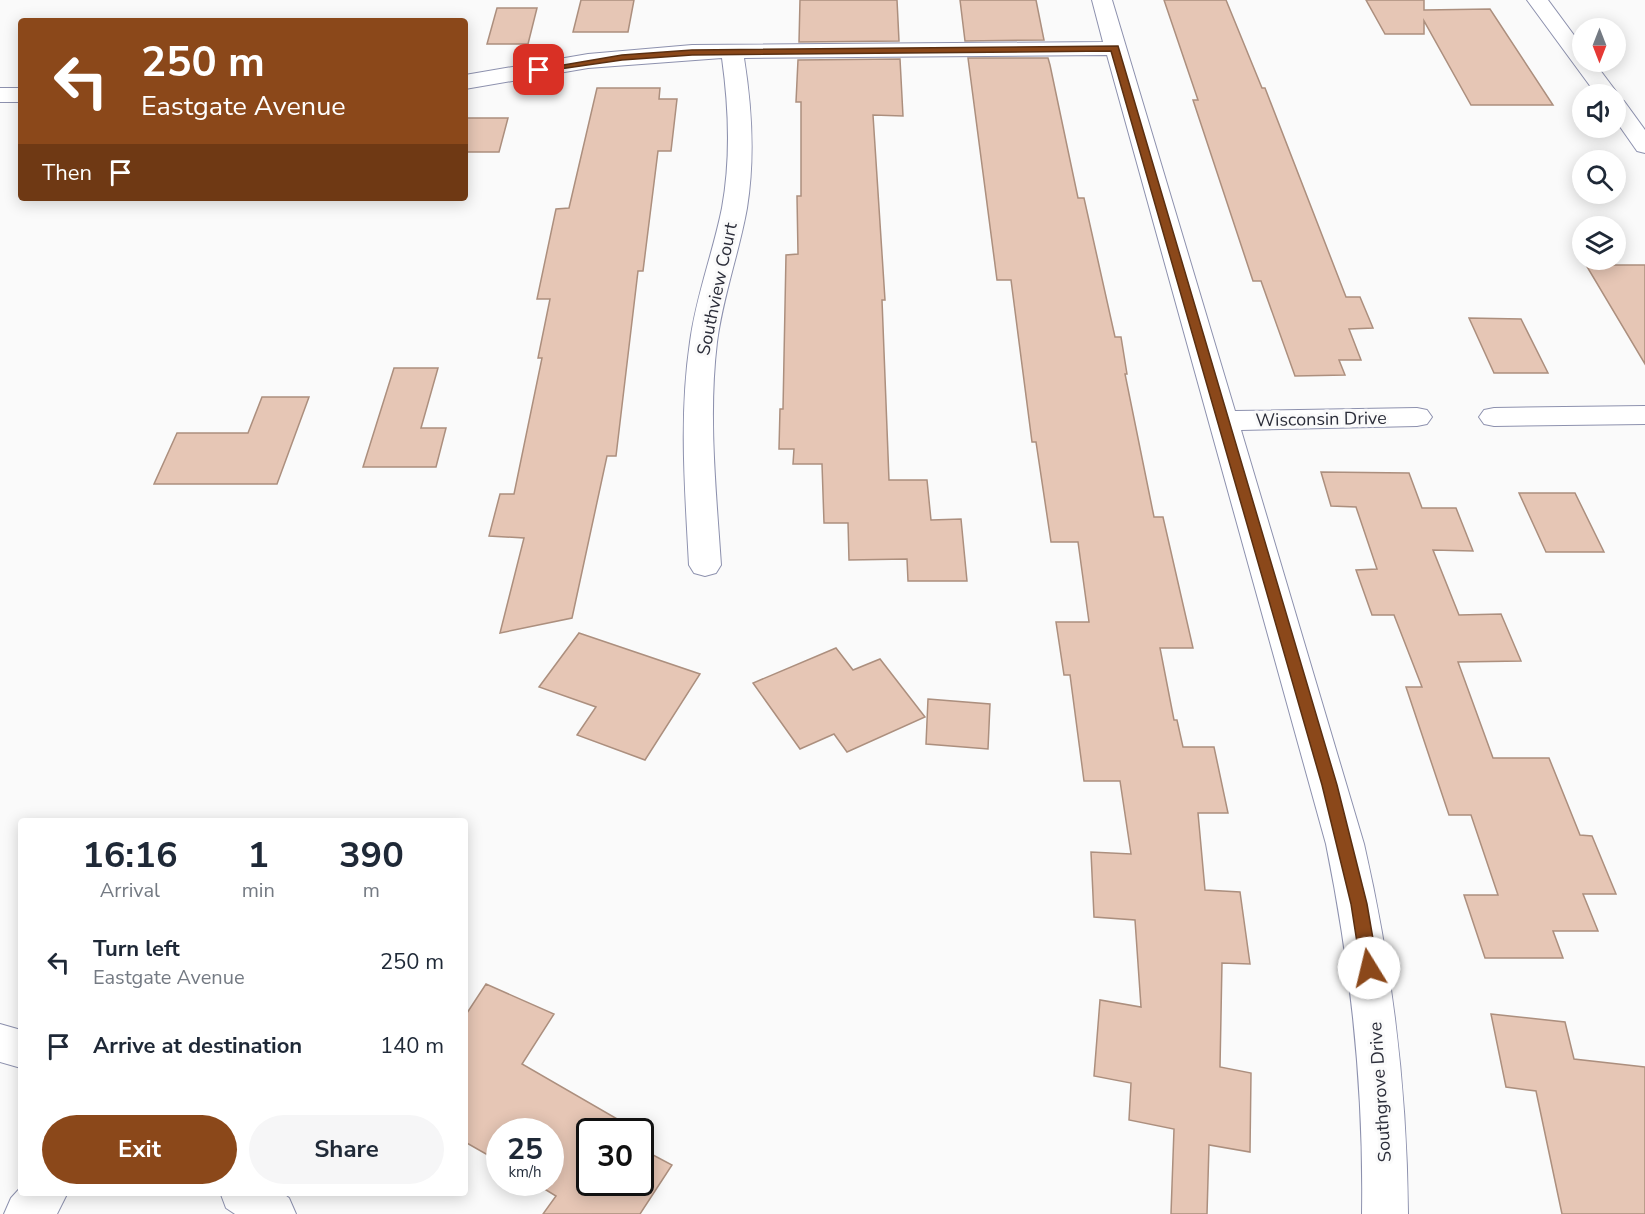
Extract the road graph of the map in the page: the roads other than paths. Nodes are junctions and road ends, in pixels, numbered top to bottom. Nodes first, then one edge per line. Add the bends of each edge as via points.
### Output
1 (1102, 0) edge
2 (1537, 0) edge
3 (1114, 48) junction
4 (732, 51) junction
5 (468, 82) edge
6 (1600, 84) edge
7 (0, 95) edge
8 (18, 95) edge
9 (1626, 120) edge
10 (1645, 146) edge
11 (1645, 415) edge
12 (1417, 417) dead end
13 (1494, 417) dead end
14 (1224, 421) junction
15 (705, 565) dead end
16 (0, 1042) edge
17 (18, 1048) edge
18 (42, 1196) edge
19 (248, 1196) edge
20 (27, 1214) edge
21 (273, 1214) edge
22 (1385, 1214) edge

1 - 3 street, Southgrove Drive
2 - 6 street
3 - 4 street
3 - 14 street, Southgrove Drive
4 - 5 street via 622,57
4 - 15 street, Southview Court via 741,117 740,163 734,209 704,339 698,410
7 - 8 street
9 - 10 street
11 - 13 street
12 - 14 street, Wisconsin Drive
14 - 22 street, Southgrove Drive via 1329,785 1359,904 1377,1035
16 - 17 street
18 - 20 street
19 - 21 street

